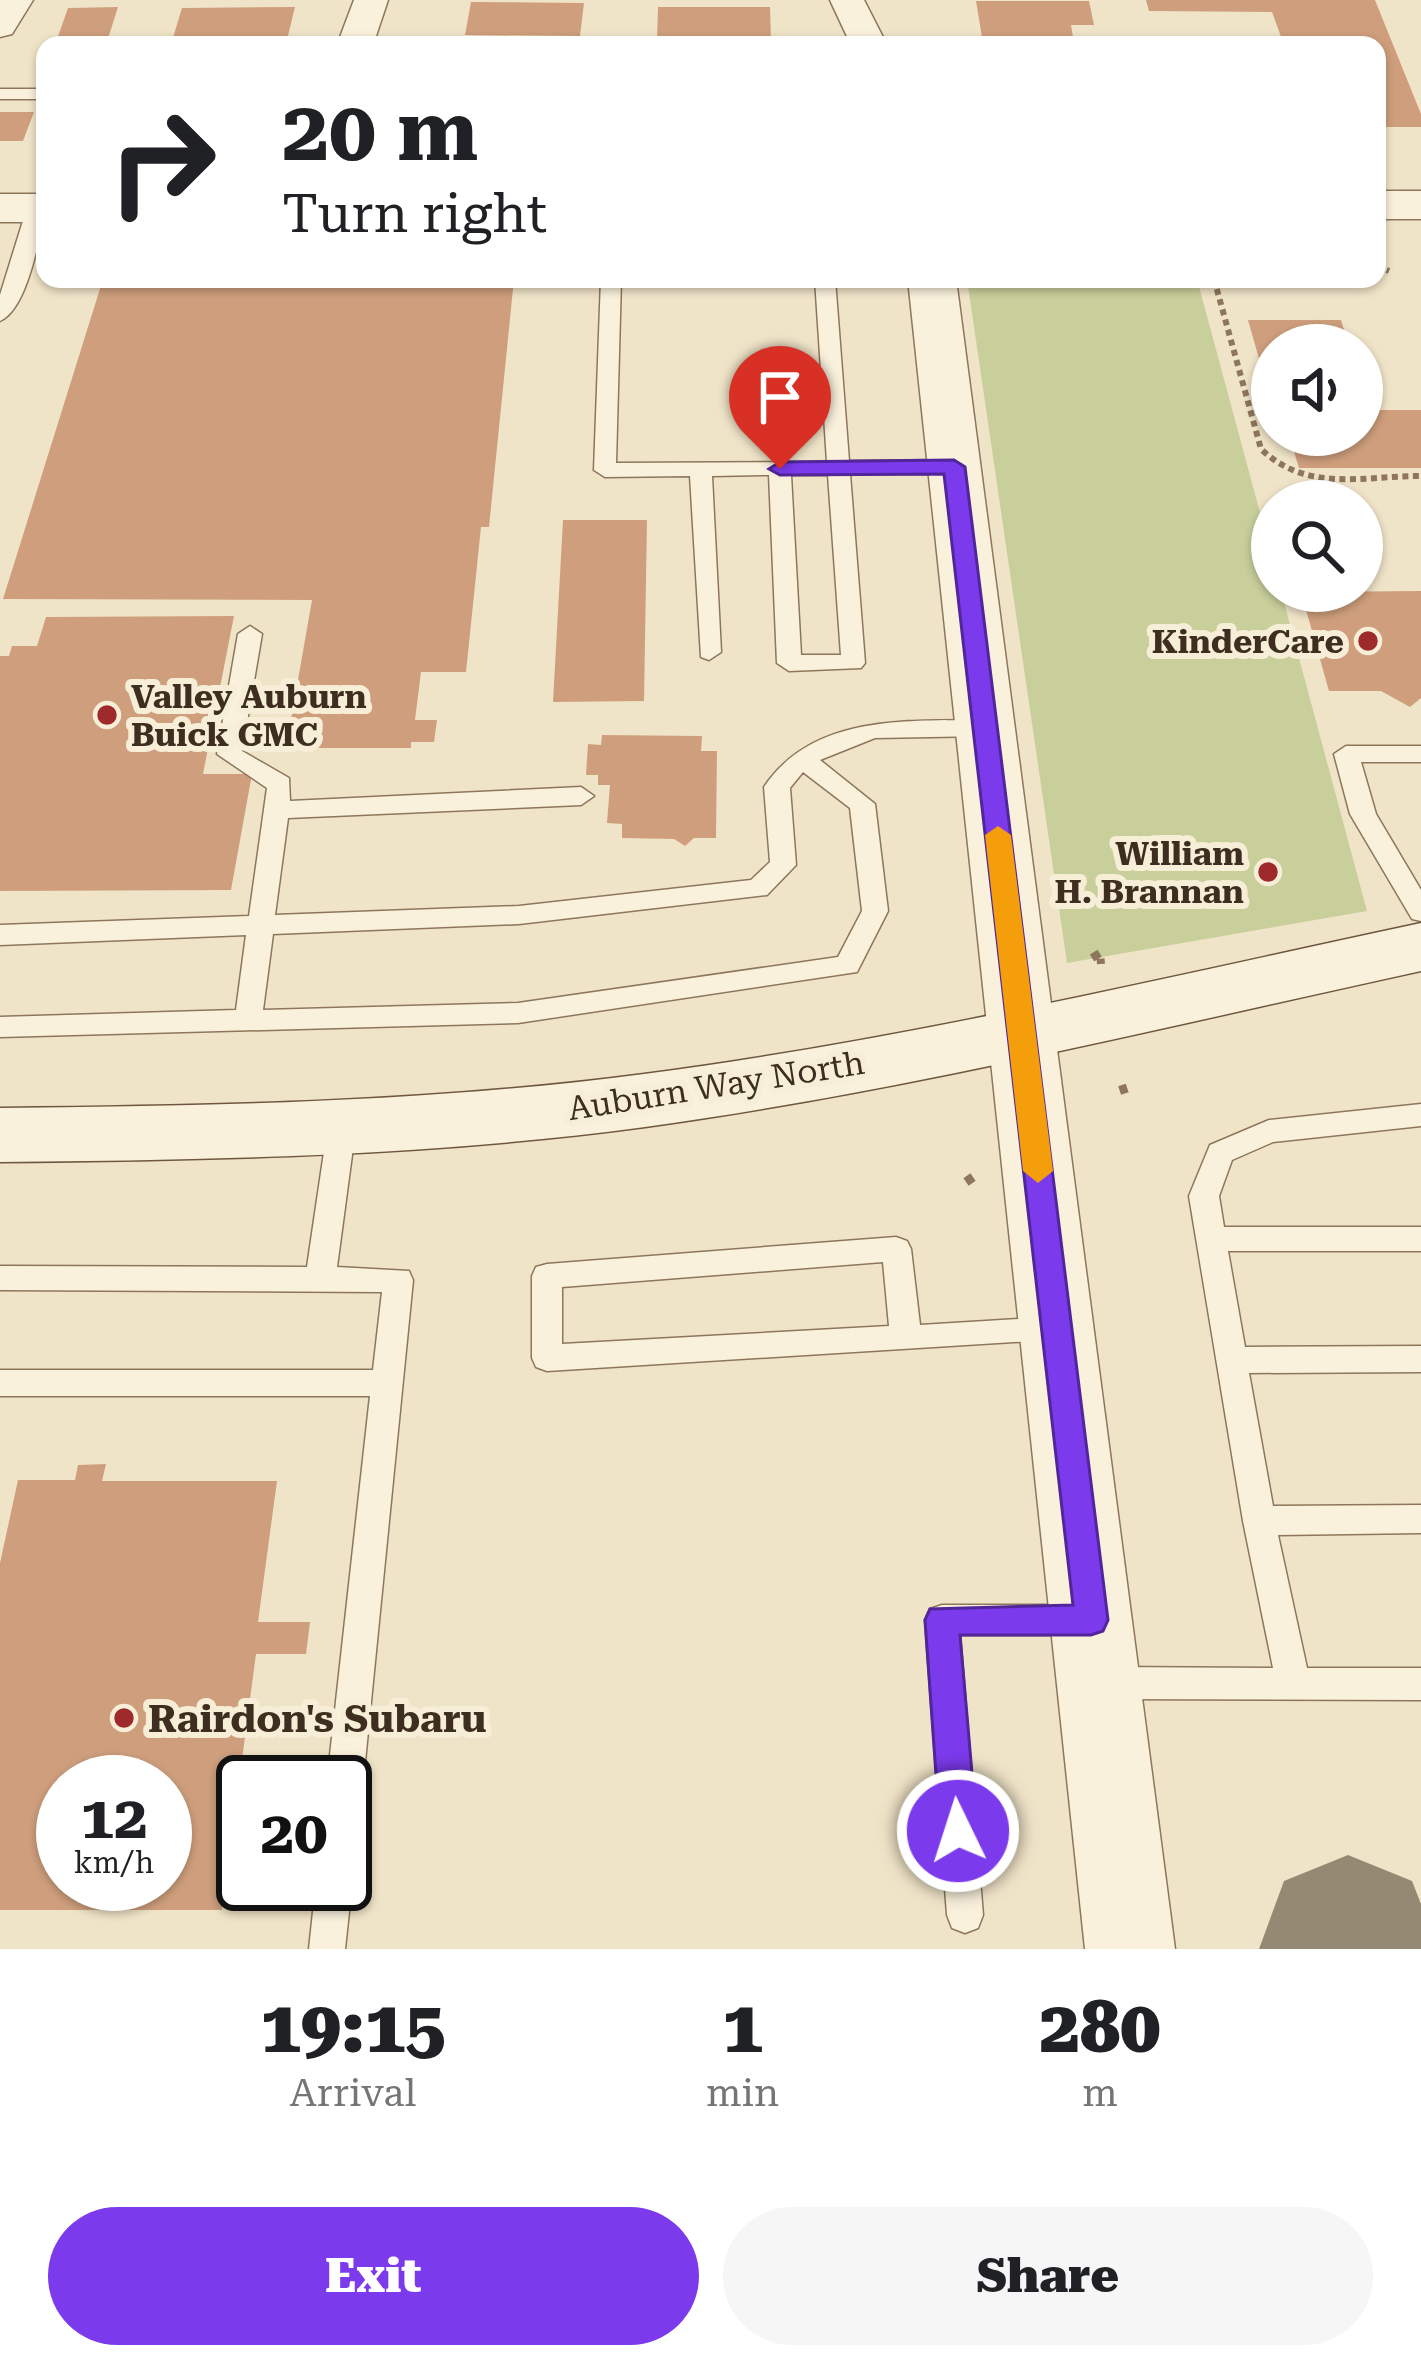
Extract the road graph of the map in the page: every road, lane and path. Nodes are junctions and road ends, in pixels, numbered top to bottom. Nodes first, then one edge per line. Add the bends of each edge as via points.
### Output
1 (16, 0) edge
2 (371, 0) edge
3 (847, 0) edge
4 (0, 27) edge
5 (358, 36) edge
6 (865, 36) edge
7 (0, 94) edge
8 (36, 94) edge
9 (1386, 206) edge
10 (1421, 206) edge
11 (27, 208) edge
12 (1386, 270) edge
13 (1389, 271) dead end
14 (611, 288) edge
15 (826, 288) edge
16 (933, 288) edge
17 (1217, 288) edge
18 (0, 315) edge
19 (954, 467) junction
20 (839, 468) junction
21 (701, 469) junction
22 (780, 469) junction
23 (1421, 476) edge
24 (250, 634) dead end
25 (709, 652) dead end
26 (986, 728) junction
27 (1421, 754) edge
28 (801, 758) junction
29 (581, 796) dead end
30 (276, 810) junction
31 (1410, 870) edge
32 (1421, 912) edge
33 (258, 927) junction
34 (0, 935) edge
35 (1421, 947) edge
36 (248, 1020) junction
37 (0, 1028) edge
38 (1022, 1032) junction
39 (1421, 1115) edge
40 (342, 1125) junction
41 (0, 1135) edge
42 (1212, 1239) junction
43 (1421, 1240) edge
44 (0, 1277) edge
45 (320, 1280) junction
46 (1057, 1330) junction
47 (906, 1339) junction
48 (1232, 1360) junction
49 (1421, 1360) edge
50 (0, 1383) edge
51 (387, 1383) junction
52 (1421, 1519) edge
53 (1259, 1521) junction
54 (1095, 1652) junction
55 (1293, 1683) junction
56 (1421, 1684) edge
57 (348, 1755) edge
58 (331, 1911) edge
59 (965, 1915) dead end
60 (327, 1949) edge
61 (1130, 1949) edge

1 - 4 street
2 - 5 street
3 - 6 street
7 - 8 lane
9 - 10 street
11 - 18 lane via 19,277
12 - 13 path
14 - 21 lane via 605,470
15 - 20 lane
16 - 19 street
17 - 23 path via 1273,464 1313,480
19 - 20 lane
19 - 26 street
20 - 22 lane
20 - 22 lane via 854,663 789,663
21 - 22 lane
21 - 25 lane
24 - 30 lane via 229,754 280,784
26 - 28 lane via 872,730
26 - 38 street
27 - 31 lane via 1346,754 1364,814
28 - 33 lane via 777,787 783,865 758,888 519,914
28 - 36 lane via 862,804 875,911 848,965 518,1013
29 - 30 lane
30 - 33 lane
31 - 32 lane
33 - 34 lane
33 - 36 lane
35 - 38 street, Auburn Way North
36 - 37 lane
38 - 40 street, Auburn Way North via 734,1088
38 - 46 street
39 - 42 lane via 1269,1131 1220,1153 1204,1196
40 - 41 street, Auburn Way North
40 - 45 lane
42 - 43 lane
42 - 48 lane
44 - 45 lane
45 - 51 lane via 398,1280
46 - 47 lane
46 - 54 street
47 - 47 lane via 547,1358 547,1276 896,1249
48 - 49 lane
48 - 53 lane
50 - 51 lane
51 - 57 lane
52 - 53 lane
53 - 55 lane
54 - 55 lane
54 - 59 lane via 942,1620
54 - 61 street
55 - 56 lane
58 - 60 lane

